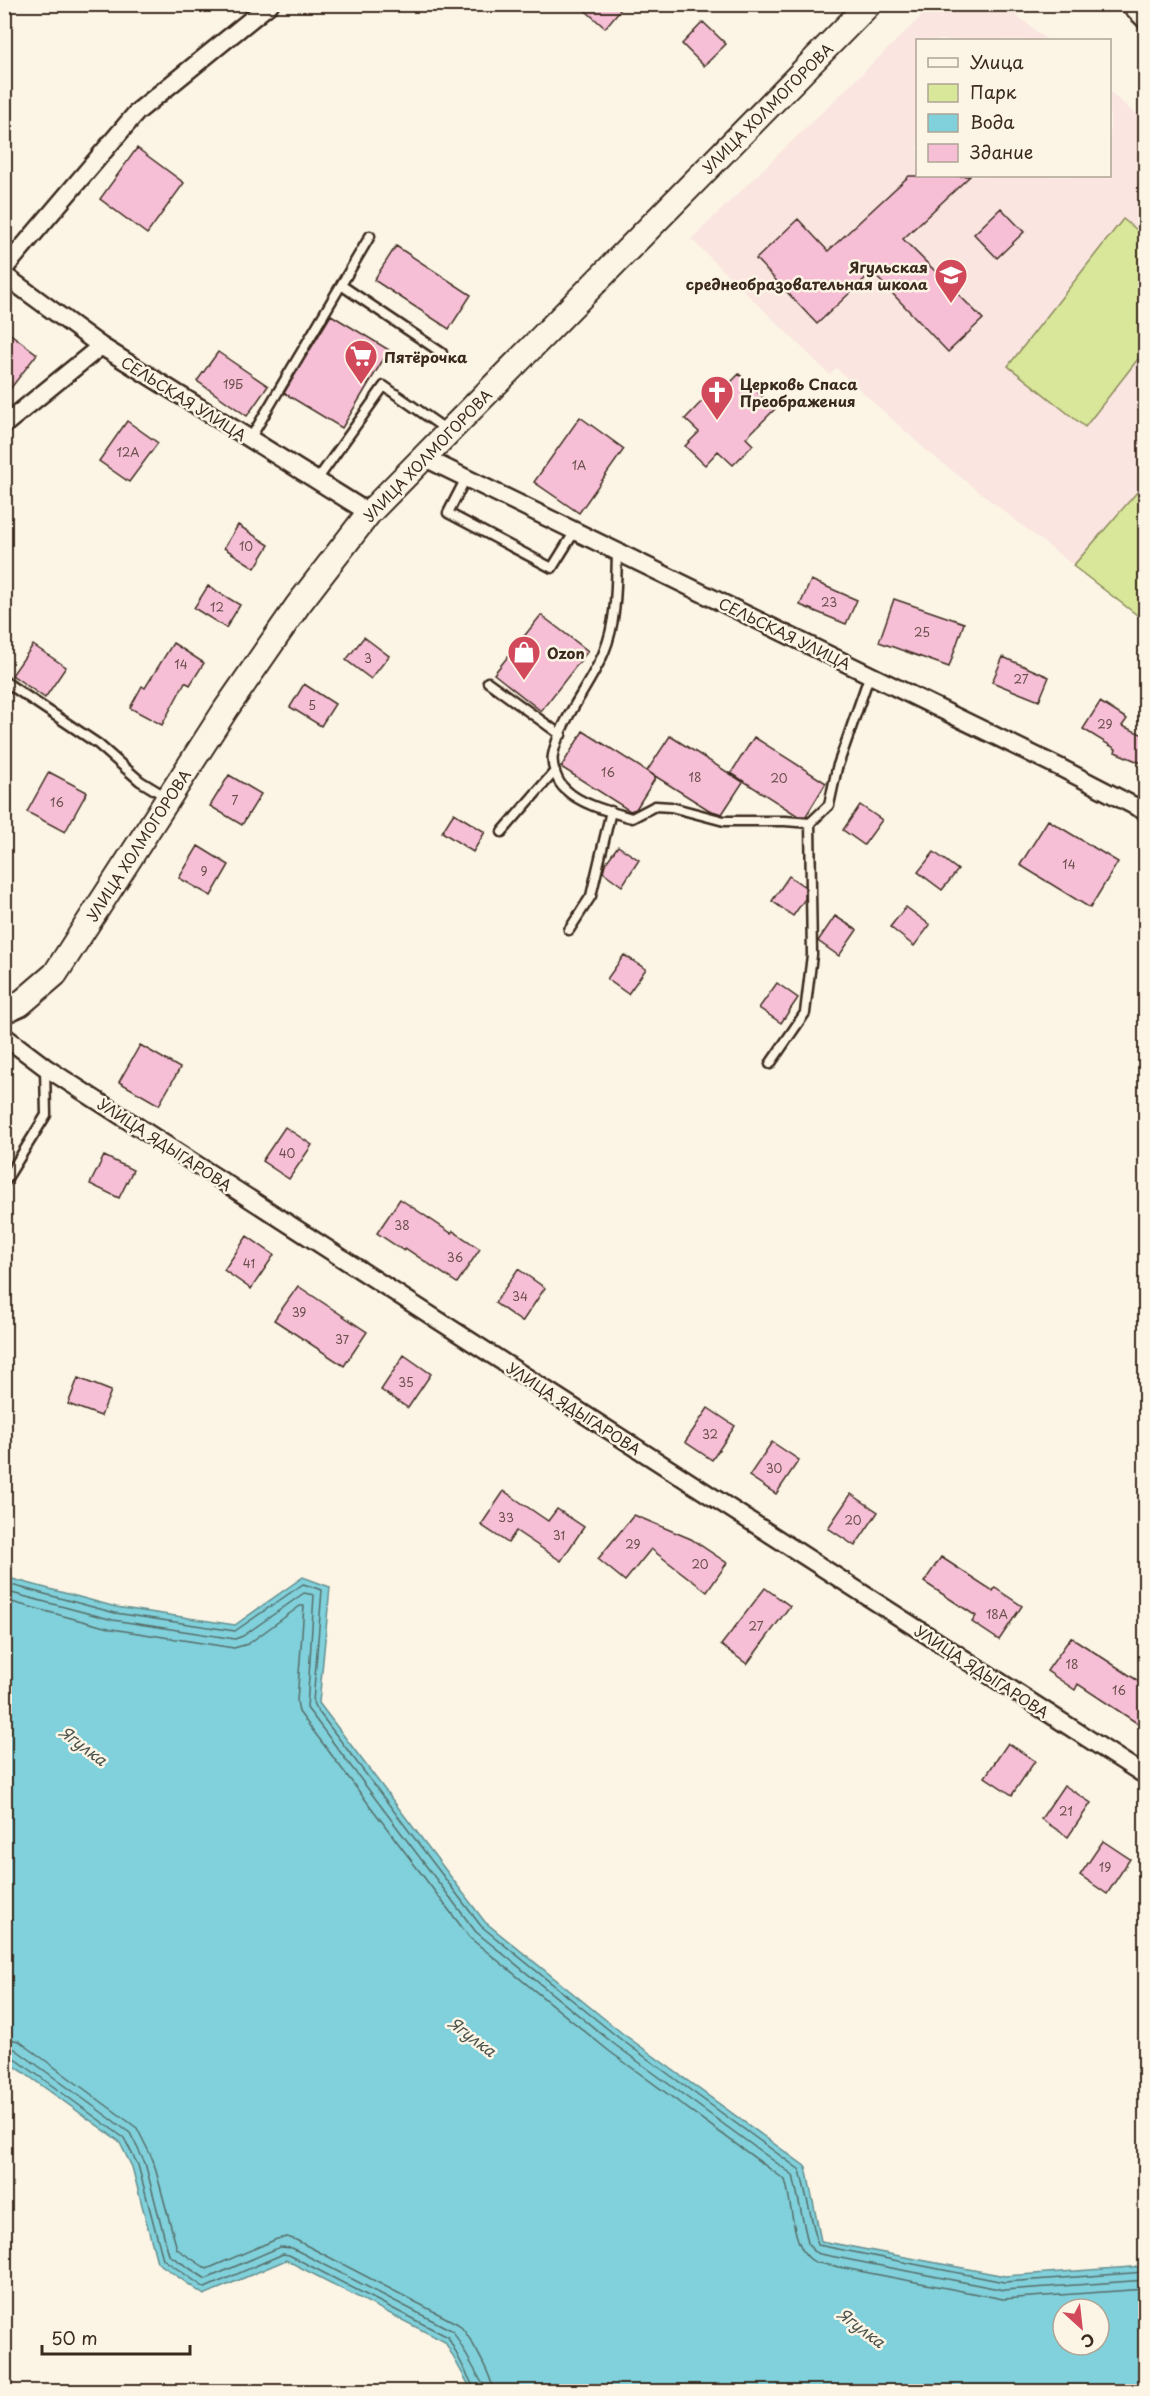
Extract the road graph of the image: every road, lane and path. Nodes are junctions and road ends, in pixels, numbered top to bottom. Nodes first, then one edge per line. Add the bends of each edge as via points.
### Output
1 (270, 4) edge
2 (869, 4) edge
3 (1129, 4) edge
4 (1146, 21) edge
5 (370, 236) dead end
6 (4, 269) edge
7 (4, 274) edge
8 (341, 285) junction
9 (101, 346) junction
10 (442, 353) dead end
11 (4, 425) edge
12 (448, 431) junction
13 (250, 439) junction
14 (423, 457) junction
15 (466, 478) junction
16 (317, 480) junction
17 (369, 513) junction
18 (575, 531) junction
19 (617, 551) junction
20 (870, 674) junction
21 (4, 681) edge
22 (488, 682) dead end
23 (561, 735) junction
24 (555, 771) junction
25 (168, 798) junction
26 (611, 811) junction
27 (1146, 812) edge
28 (810, 823) junction
29 (502, 832) dead end
30 (569, 930) dead end
31 (4, 1011) edge
32 (4, 1036) edge
33 (770, 1064) dead end
34 (45, 1067) junction
35 (4, 1183) edge
36 (1146, 1776) edge

1 - 6 street via 137,112
2 - 12 street, УЛИЦА ХОЛМОГОРОВА
3 - 4 street
5 - 8 lane
7 - 9 street, СЕЛЬСКАЯ УЛИЦА
8 - 10 lane
8 - 13 lane
9 - 11 street
9 - 13 street, СЕЛЬСКАЯ УЛИЦА
12 - 14 street, УЛИЦА ХОЛМОГОРОВА
12 - 16 lane via 384,386
13 - 16 street, СЕЛЬСКАЯ УЛИЦА
14 - 15 street, СЕЛЬСКАЯ УЛИЦА
14 - 17 street, УЛИЦА ХОЛМОГОРОВА
15 - 18 street, СЕЛЬСКАЯ УЛИЦА
15 - 18 lane via 448,513 552,568
16 - 17 street, СЕЛЬСКАЯ УЛИЦА
17 - 25 street, УЛИЦА ХОЛМОГОРОВА via 298,605
18 - 19 street, СЕЛЬСКАЯ УЛИЦА
19 - 20 street, СЕЛЬСКАЯ УЛИЦА
19 - 23 lane via 615,610 605,652
20 - 27 street, СЕЛЬСКАЯ УЛИЦА
20 - 28 lane via 837,768 829,805
21 - 25 lane via 99,744 140,781
22 - 23 lane
23 - 24 lane via 553,756
24 - 26 lane via 562,788
24 - 29 lane
25 - 31 street, УЛИЦА ХОЛМОГОРОВА via 55,974 20,1004
26 - 28 lane via 632,818 655,806 724,821
26 - 30 lane via 591,896
28 - 33 lane via 812,956 805,1013
32 - 34 street, УЛИЦА ЯДЫГАРОВА
34 - 35 lane via 46,1115
34 - 36 street, УЛИЦА ЯДЫГАРОВА

